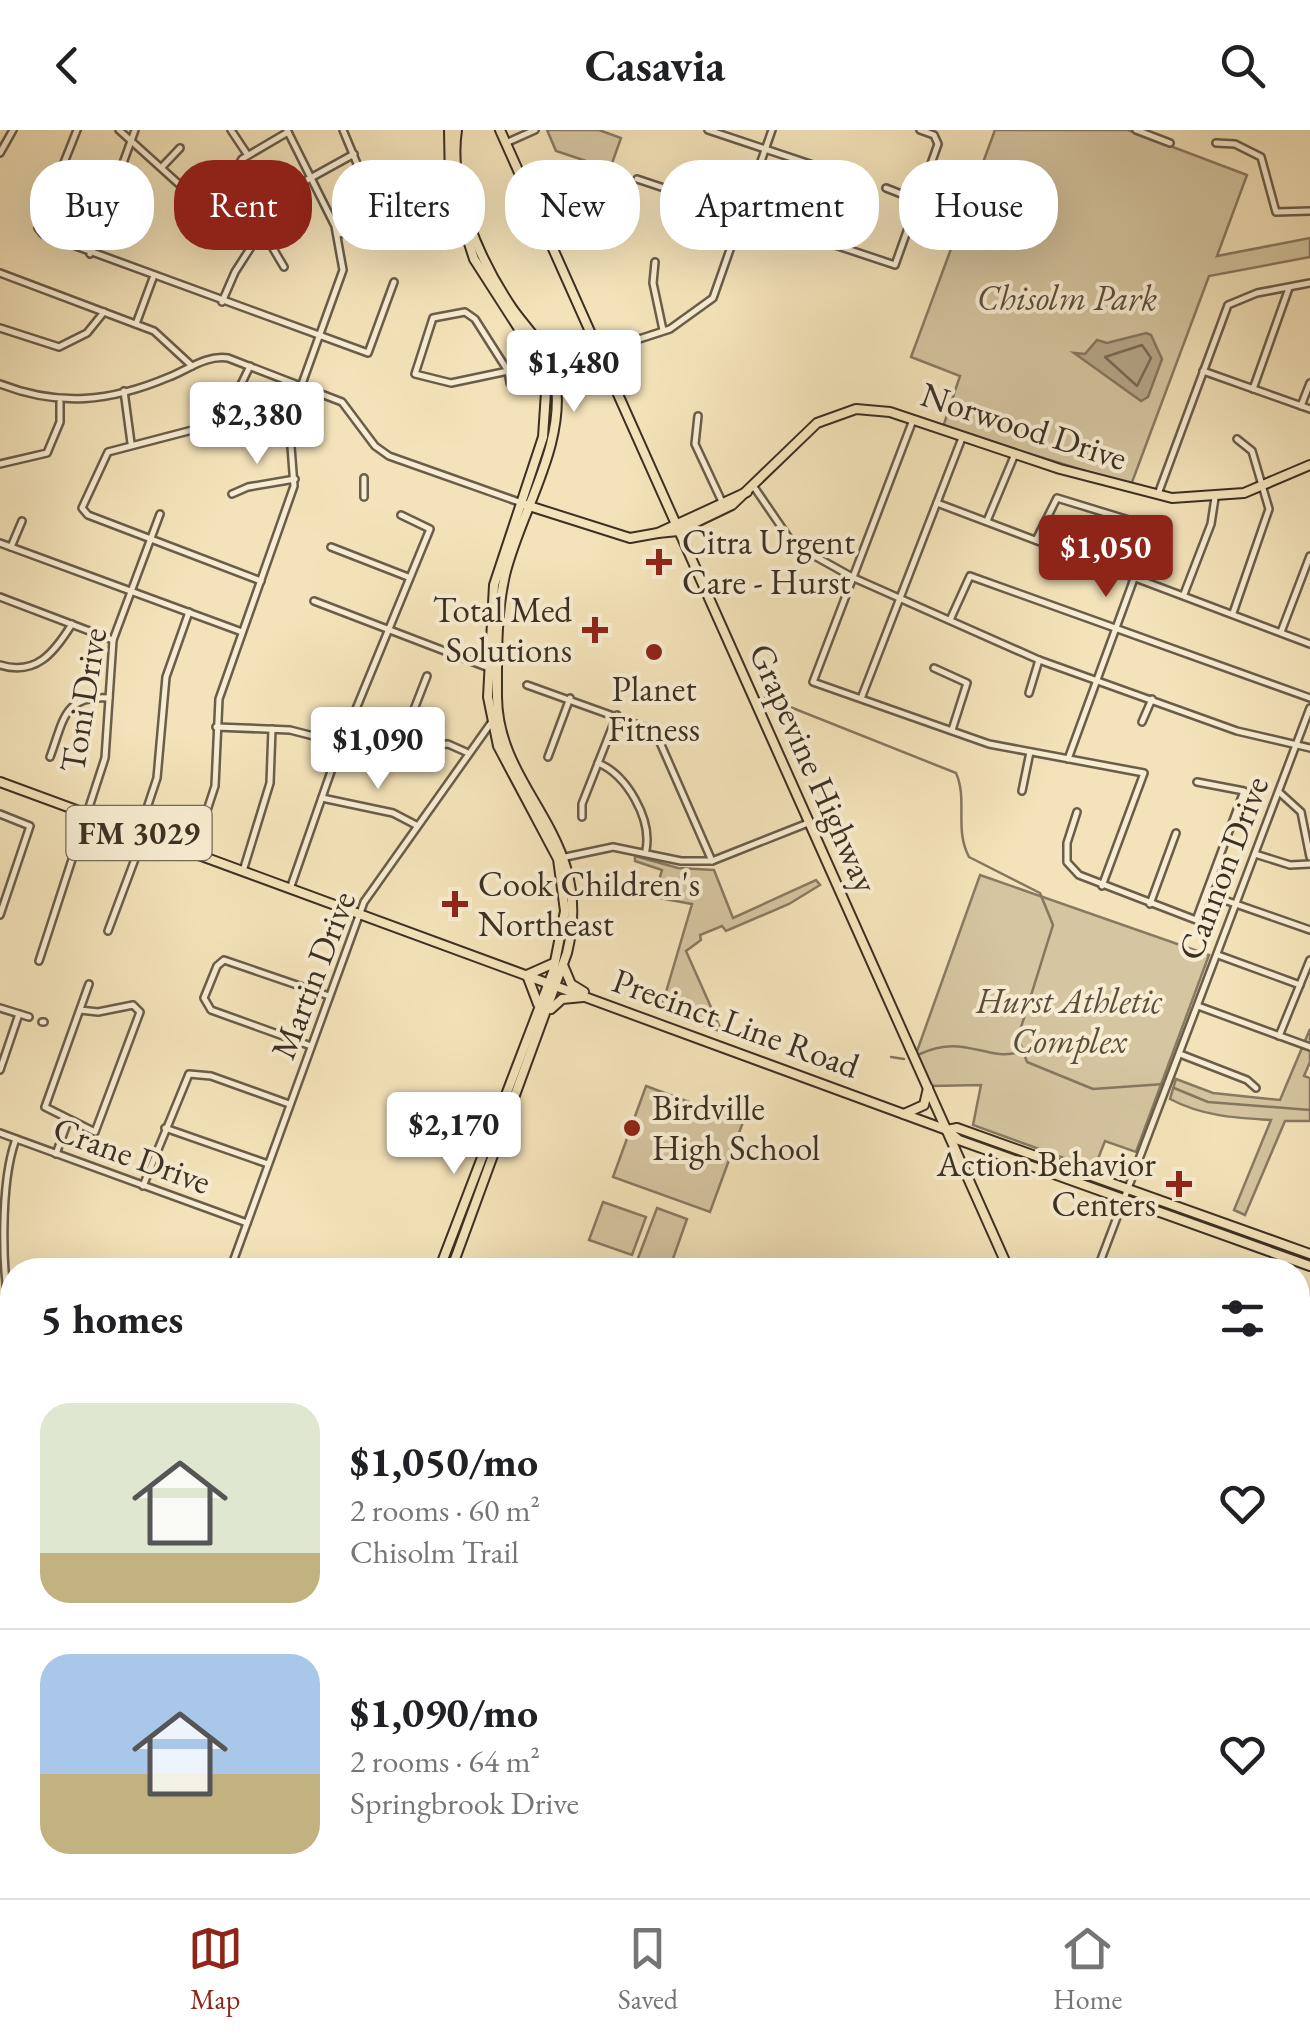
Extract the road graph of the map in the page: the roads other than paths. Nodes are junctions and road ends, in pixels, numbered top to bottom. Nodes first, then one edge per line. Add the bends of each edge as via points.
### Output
1 (13, 130) edge
2 (77, 130) edge
3 (119, 130) edge
4 (136, 130) edge
5 (231, 130) edge
6 (343, 130) edge
7 (450, 130) edge
8 (457, 130) edge
9 (500, 130) edge
10 (535, 130) edge
11 (708, 130) edge
12 (772, 130) edge
13 (920, 130) edge
14 (1136, 130) edge
15 (288, 131) edge
16 (132, 139) junction
17 (506, 143) junction
18 (1170, 143) dead end
19 (1216, 143) dead end
20 (180, 148) dead end
21 (766, 149) junction
22 (0, 153) edge
23 (247, 154) junction
24 (354, 154) junction
25 (124, 160) edge
26 (243, 160) edge
27 (302, 160) edge
28 (356, 160) edge
29 (449, 160) edge
30 (456, 160) edge
31 (762, 160) edge
32 (799, 160) edge
33 (930, 160) edge
34 (162, 167) junction
35 (312, 175) edge
36 (174, 178) edge
37 (312, 180) edge
38 (886, 188) dead end
39 (899, 193) edge
40 (1310, 211) edge
41 (332, 222) edge
42 (91, 250) edge
43 (249, 250) edge
44 (276, 250) edge
45 (339, 250) edge
46 (481, 250) edge
47 (730, 250) edge
48 (850, 250) edge
49 (901, 250) edge
50 (90, 254) junction
51 (655, 262) dead end
52 (284, 266) dead end
53 (0, 273) edge
54 (153, 278) junction
55 (394, 282) dead end
56 (1310, 283) edge
57 (1289, 287) junction
58 (222, 302) junction
59 (104, 312) junction
60 (136, 324) junction
61 (0, 328) edge
62 (663, 330) junction
63 (320, 337) junction
64 (599, 352) junction
65 (544, 362) junction
66 (192, 366) junction
67 (250, 366) junction
68 (1203, 371) junction
69 (508, 372) junction
70 (1310, 382) edge
71 (510, 383) dead end
72 (0, 384) edge
73 (301, 386) junction
74 (1253, 388) junction
75 (124, 390) junction
76 (60, 402) junction
77 (1301, 406) junction
78 (1310, 409) edge
79 (698, 416) dead end
80 (913, 420) junction
81 (962, 438) junction
82 (1237, 439) dead end
83 (131, 442) junction
84 (1015, 454) junction
85 (0, 464) edge
86 (1310, 466) edge
87 (364, 478) dead end
88 (295, 480) junction
89 (1264, 487) junction
90 (750, 490) junction
91 (232, 494) dead end
92 (1157, 496) junction
93 (364, 497) dead end
94 (1215, 498) junction
95 (937, 503) junction
96 (524, 504) junction
97 (724, 506) junction
98 (160, 514) dead end
99 (401, 515) dead end
100 (22, 521) dead end
101 (987, 521) junction
102 (676, 528) junction
103 (150, 538) junction
104 (1036, 540) junction
105 (0, 543) edge
106 (11, 547) junction
107 (331, 548) dead end
108 (1310, 556) edge
109 (408, 578) junction
110 (854, 578) junction
111 (1133, 578) junction
112 (261, 580) junction
113 (498, 586) junction
114 (131, 591) junction
115 (1184, 594) junction
116 (0, 597) edge
117 (901, 600) junction
118 (314, 601) dead end
119 (189, 612) junction
120 (1233, 613) junction
121 (949, 622) junction
122 (72, 624) junction
123 (1114, 627) junction
124 (388, 628) junction
125 (242, 632) junction
126 (1280, 633) junction
127 (114, 640) junction
128 (1310, 644) edge
129 (1039, 660) junction
130 (489, 663) junction
131 (0, 664) edge
132 (934, 668) dead end
133 (427, 676) dead end
134 (1096, 678) junction
135 (527, 686) dead end
136 (1029, 693) dead end
137 (862, 696) junction
138 (109, 698) junction
139 (570, 698) junction
140 (1310, 698) edge
141 (1152, 699) junction
142 (1310, 708) edge
143 (617, 716) junction
144 (491, 722) junction
145 (1142, 722) dead end
146 (216, 727) junction
147 (272, 728) junction
148 (952, 730) junction
149 (1296, 743) junction
150 (341, 744) junction
151 (509, 748) junction
152 (1310, 748) edge
153 (404, 751) junction
154 (466, 752) junction
155 (1030, 752) junction
156 (50, 757) dead end
157 (548, 757) dead end
158 (1068, 759) junction
159 (598, 762) junction
160 (0, 782) edge
161 (1197, 782) dead end
162 (1022, 791) dead end
163 (1278, 792) junction
164 (322, 798) junction
165 (1077, 812) dead end
166 (0, 814) edge
167 (88, 814) junction
168 (582, 817) dead end
169 (808, 823) junction
170 (416, 825) junction
171 (1176, 833) dead end
172 (141, 834) junction
173 (645, 851) junction
174 (193, 853) junction
175 (1254, 854) junction
176 (561, 858) junction
177 (712, 860) junction
178 (1310, 861) edge
179 (243, 872) junction
180 (1102, 886) junction
181 (290, 890) junction
182 (1207, 894) junction
183 (1150, 904) junction
184 (1236, 904) junction
185 (359, 914) junction
186 (0, 915) edge
187 (565, 917) junction
188 (1310, 930) edge
189 (108, 932) dead end
190 (570, 937) junction
191 (1217, 955) junction
192 (1310, 960) edge
193 (39, 961) dead end
194 (560, 962) junction
195 (527, 975) junction
196 (89, 984) dead end
197 (552, 984) junction
198 (1300, 985) junction
199 (329, 996) junction
200 (590, 999) junction
201 (1198, 1006) junction
202 (538, 1007) junction
203 (0, 1008) edge
204 (80, 1010) junction
205 (20, 1014) junction
206 (29, 1017) dead end
207 (543, 1021) junction
208 (1278, 1036) junction
209 (311, 1046) junction
210 (1310, 1047) edge
211 (1180, 1054) junction
212 (1, 1067) edge
213 (928, 1088) junction
214 (1256, 1088) dead end
215 (504, 1097) junction
216 (513, 1101) junction
217 (290, 1105) junction
218 (904, 1114) junction
219 (68, 1121) junction
220 (165, 1128) junction
221 (947, 1130) junction
222 (0, 1133) edge
223 (16, 1139) junction
224 (984, 1149) junction
225 (56, 1154) junction
226 (268, 1164) junction
227 (1049, 1166) junction
228 (968, 1177) junction
229 (144, 1186) junction
230 (1129, 1195) junction
231 (470, 1219) junction
232 (3, 1223) edge
233 (456, 1223) junction
234 (247, 1224) junction
235 (1234, 1227) junction
236 (1230, 1238) junction
237 (1310, 1254) edge
238 (3, 1258) edge
239 (234, 1258) edge
240 (443, 1258) edge
241 (455, 1258) edge
242 (1004, 1258) edge
243 (1102, 1258) edge
244 (1287, 1258) edge

1 - 22 street
2 - 50 street via 38,230
3 - 16 street
4 - 16 street
5 - 23 street
6 - 24 street
7 - 29 main road
8 - 30 main road
9 - 17 main road, Grapevine Highway
10 - 17 street
11 - 21 street
12 - 21 street
13 - 33 street via 936,138
14 - 18 street
15 - 23 street
15 - 27 street
16 - 25 street
16 - 34 street
17 - 64 main road, Grapevine Highway
19 - 40 street via 1260,157 1276,212
20 - 34 street
21 - 31 street
21 - 32 street
23 - 26 street
24 - 28 street
24 - 35 street
34 - 36 street
37 - 41 street
38 - 39 street
42 - 50 street
43 - 58 street
44 - 52 street
45 - 63 street via 342,278
46 - 65 main road
47 - 62 street via 713,298
48 - 49 street via 895,265
50 - 54 street
51 - 62 street
53 - 59 street
54 - 58 street
54 - 60 street
55 - 63 street via 370,352
56 - 57 street
57 - 68 street via 1228,305
57 - 74 street
58 - 63 street
59 - 60 street
59 - 61 street via 87,333 58,346
60 - 66 street via 164,336
62 - 64 street
63 - 73 street
64 - 102 main road, Grapevine Highway
65 - 69 street
65 - 96 main road via 557,394
66 - 67 street via 215,357
66 - 75 street
67 - 73 street
67 - 83 street via 223,422
68 - 74 street
68 - 92 street
69 - 69 street via 446,383 414,370 434,318 465,312
69 - 71 street
70 - 77 street
72 - 76 street
73 - 88 street via 288,430
73 - 96 street via 349,407 389,456
74 - 77 street
75 - 76 street
75 - 83 street
76 - 85 street via 60,422 46,453
77 - 78 street
79 - 97 street via 695,444
80 - 81 main road, Norwood Drive
80 - 90 main road, Norwood Drive via 872,409 833,414 797,440
80 - 110 street
81 - 84 main road, Norwood Drive
81 - 95 street
82 - 89 street via 1252,451
83 - 103 street via 104,456 82,510
84 - 92 main road, Norwood Drive
84 - 101 street
86 - 89 main road, Norwood Drive
87 - 93 street
88 - 91 street
88 - 112 street
89 - 94 main road, Norwood Drive
89 - 120 street via 1268,515
90 - 97 main road, Norwood Drive
90 - 110 street via 792,544
92 - 94 main road, Norwood Drive
94 - 115 street
95 - 101 street
95 - 117 street
96 - 102 main road, Norwood Drive via 624,538
96 - 113 main road
97 - 102 main road, Norwood Drive
98 - 103 street, Toni Drive
99 - 109 street via 430,529
100 - 106 street
101 - 104 street
102 - 169 main road, Grapevine Highway
103 - 112 street
103 - 114 street, Toni Drive
104 - 111 street
104 - 111 street via 1057,498 1132,521 1150,535
105 - 106 street
106 - 114 street
107 - 109 street
108 - 126 street
109 - 124 street
110 - 117 street
110 - 137 street via 813,682
111 - 115 street
111 - 123 street
112 - 125 street
113 - 130 main road
113 - 151 main road via 497,698
114 - 119 street
114 - 127 street, Toni Drive
115 - 120 street
116 - 122 street
117 - 121 street
117 - 137 street
118 - 124 street
119 - 125 street
119 - 172 street via 166,677 157,778
120 - 126 street
121 - 123 street via 970,576
121 - 129 street
122 - 127 street
122 - 131 street via 42,662 20,669
123 - 134 street
123 - 140 street
124 - 130 street
124 - 150 street
125 - 146 street
126 - 128 street
127 - 138 street, Toni Drive
129 - 134 street
129 - 136 street
130 - 144 main road
132 - 148 street via 968,683
133 - 153 street
134 - 141 street
134 - 158 street
135 - 139 street
137 - 148 street
138 - 156 street via 72,704
138 - 167 street, Toni Drive via 105,758
139 - 143 street
139 - 157 street
141 - 145 street
141 - 149 street via 1237,731
142 - 149 street, Cannon Drive
143 - 159 street
143 - 177 street via 659,736
144 - 151 main road
144 - 154 street, Martin Drive
144 - 176 main road
146 - 147 street
146 - 174 street via 215,786
147 - 150 street
147 - 179 street via 270,783
148 - 155 street
149 - 152 street
149 - 163 street, Cannon Drive
150 - 153 street
150 - 164 street
151 - 176 main road
153 - 154 street via 448,744
154 - 170 street, Martin Drive
155 - 158 street
155 - 162 street
158 - 180 street via 1144,773
159 - 168 street
159 - 173 street via 622,778 648,832
160 - 167 main road, Precinct Line Road / FM 3029
161 - 182 street via 1244,791
163 - 175 street, Cannon Drive
163 - 178 street via 1301,812
164 - 170 street via 383,810
164 - 181 street
165 - 180 street via 1068,862
166 - 186 street via 30,826
167 - 172 main road, Precinct Line Road / FM 3029
167 - 193 street, Toni Drive
169 - 177 street
169 - 213 main road, Grapevine Highway
170 - 185 street, Martin Drive
171 - 183 street
172 - 174 main road, Precinct Line Road / FM 3029
172 - 189 street
173 - 176 street via 610,847
173 - 177 street
174 - 179 main road, Precinct Line Road / FM 3029
175 - 178 street via 1290,865
175 - 184 street, Cannon Drive
176 - 187 main road
176 - 190 main road via 572,889
179 - 181 main road, Precinct Line Road / FM 3029
180 - 183 street
181 - 185 main road, Precinct Line Road / FM 3029
182 - 183 street via 1196,920
182 - 184 street
184 - 188 street
184 - 191 street, Cannon Drive
185 - 195 main road, Precinct Line Road / FM 3029
185 - 199 street, Martin Drive
187 - 190 main road
187 - 194 main road
190 - 194 main road
191 - 198 street
191 - 201 street, Cannon Drive
192 - 198 street
194 - 195 main road
194 - 197 main road
194 - 200 main road via 571,984
195 - 197 main road, Precinct Line Road / FM 3029
195 - 202 main road
196 - 204 street
197 - 200 main road, Precinct Line Road / FM 3029
197 - 202 main road
197 - 207 main road
198 - 208 street
199 - 209 street, Martin Drive
199 - 209 street via 224,960 204,998 206,1006
200 - 207 main road via 562,1000
200 - 218 main road, Precinct Line Road / FM 3029
201 - 208 street
201 - 211 street, Cannon Drive
202 - 215 main road
203 - 205 street
204 - 219 street via 46,1110
204 - 219 street via 139,1009 96,1132
205 - 206 street
205 - 212 street
207 - 216 main road
208 - 210 street
209 - 217 street, Martin Drive
211 - 214 street
211 - 230 street, Cannon Drive
213 - 218 main road via 924,1105
213 - 221 main road, Grapevine Highway
215 - 216 main road
215 - 233 main road
216 - 231 main road
217 - 220 street via 194,1072 185,1077
217 - 226 street, Martin Drive
218 - 221 main road, Precinct Line Road / FM 3029
219 - 225 street
220 - 226 street
220 - 229 street
221 - 224 main road, Precinct Line Road / FM 3029
221 - 227 main road, Precinct Line Road / FM 3029 via 957,1128
221 - 228 main road, Grapevine Highway
222 - 223 street, Crane Drive
223 - 225 street, Crane Drive
223 - 232 street
224 - 227 main road, Precinct Line Road / FM 3029
224 - 228 main road via 967,1161
225 - 229 street, Crane Drive
226 - 234 street, Martin Drive
227 - 230 main road, Precinct Line Road / FM 3029
227 - 230 main road, Precinct Line Road / FM 3029
228 - 242 main road, Grapevine Highway
229 - 234 street, Crane Drive
230 - 235 main road, Precinct Line Road / FM 3029
230 - 236 main road, Precinct Line Road / FM 3029
230 - 243 street, Cannon Drive
231 - 233 main road
231 - 241 main road
232 - 238 street
233 - 240 main road
234 - 239 street, Martin Drive
235 - 236 main road
235 - 237 main road, Precinct Line Road / FM 3029
236 - 244 main road, Precinct Line Road / FM 3029

